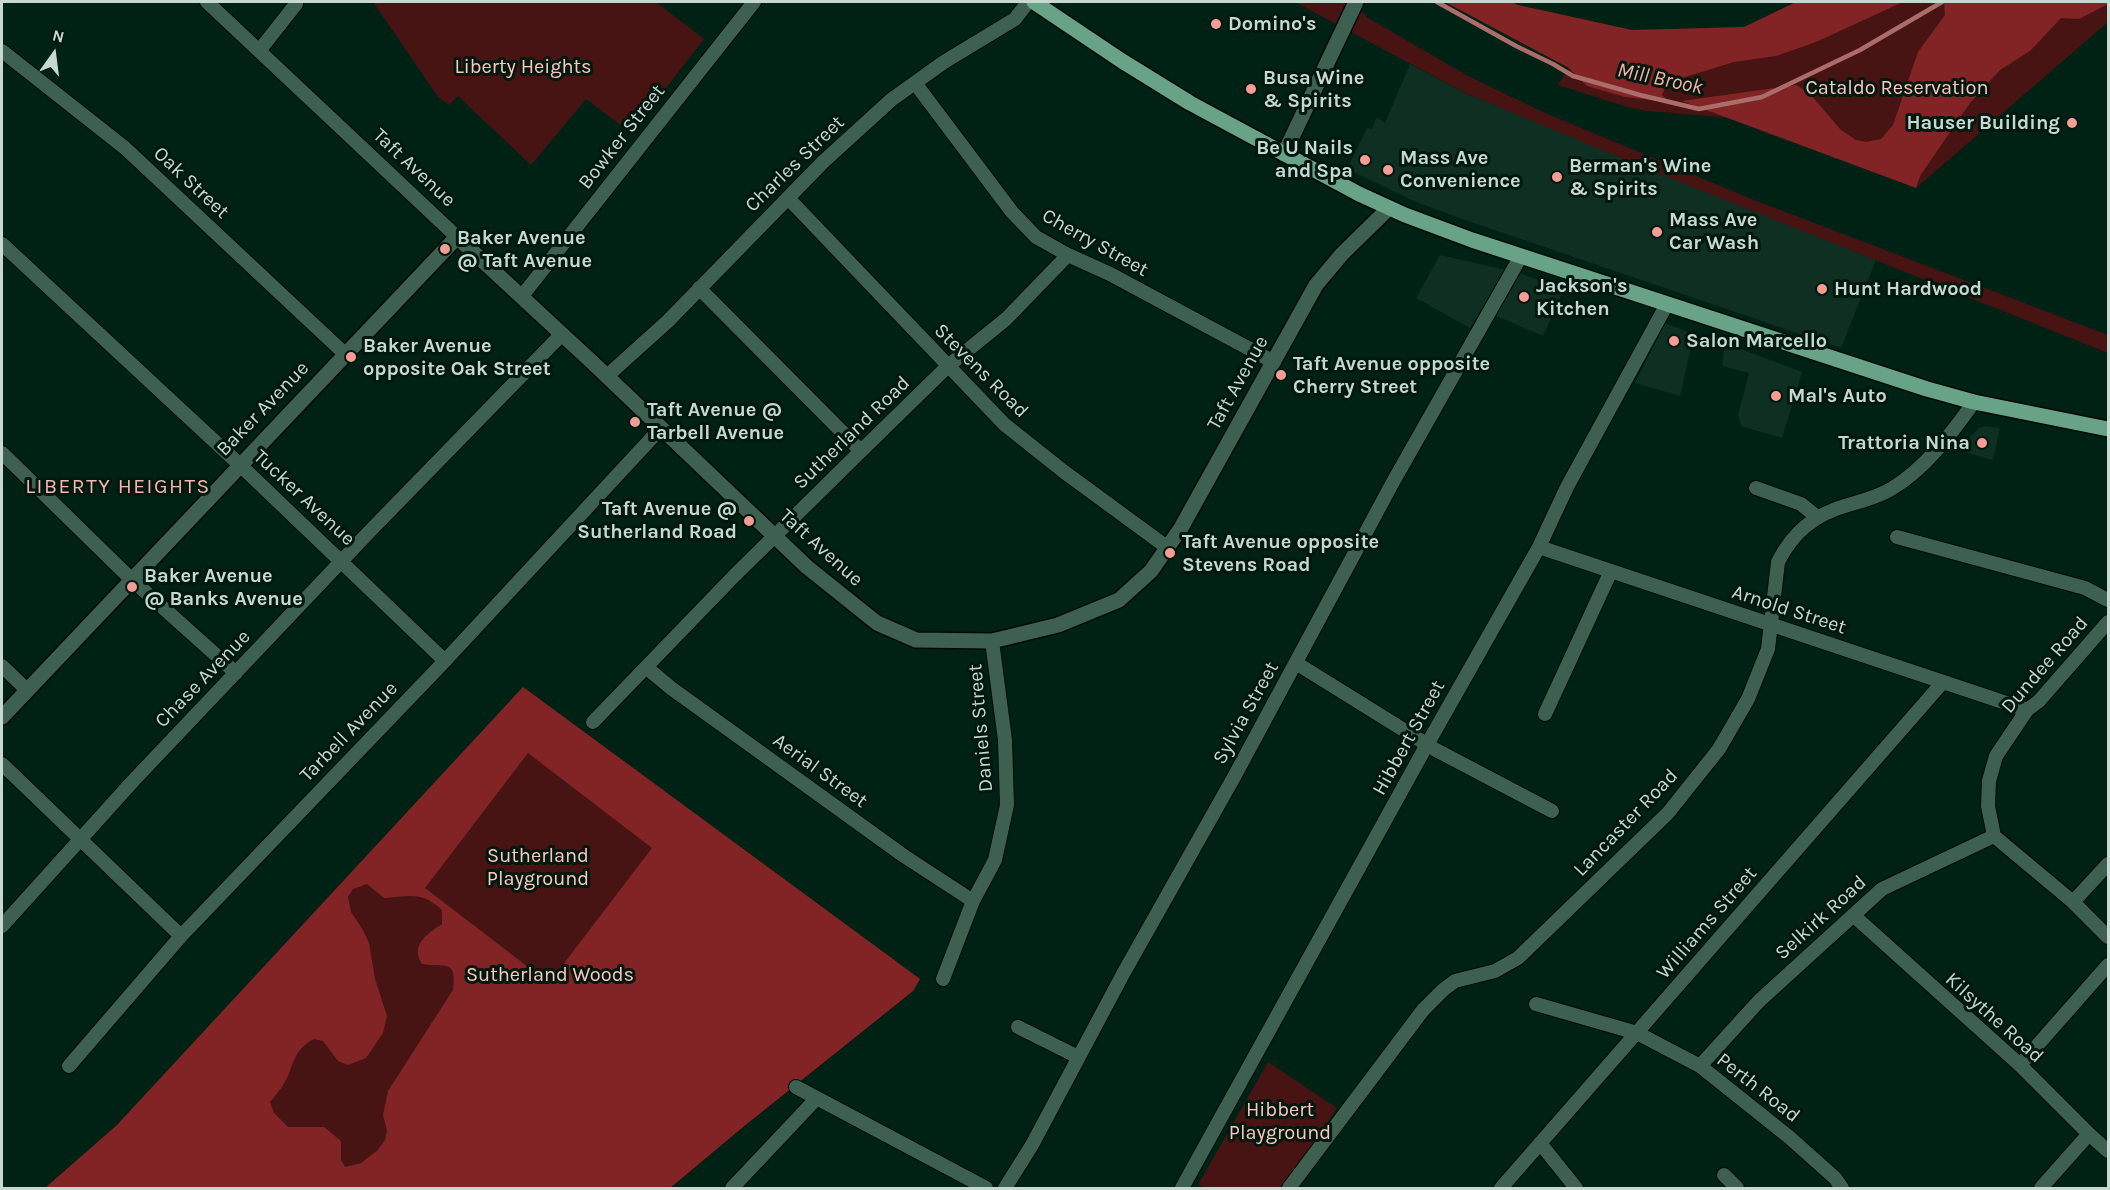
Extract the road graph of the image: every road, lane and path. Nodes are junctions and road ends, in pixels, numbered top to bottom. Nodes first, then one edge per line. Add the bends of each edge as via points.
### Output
1 (207, 2) edge
2 (754, 2) edge
3 (1028, 2) edge
4 (1034, 2) edge
5 (1356, 2) edge
6 (296, 4) dead end
7 (259, 51) junction
8 (4, 56) edge
9 (915, 83) junction
10 (1284, 154) junction
11 (788, 198) junction
12 (1389, 208) junction
13 (457, 237) junction
14 (2, 244) edge
15 (1068, 255) junction
16 (1521, 256) junction
17 (699, 288) junction
18 (522, 296) junction
19 (1667, 304) junction
20 (562, 334) junction
21 (345, 354) junction
22 (1274, 362) junction
23 (948, 366) junction
24 (607, 376) junction
25 (1974, 402) junction
26 (661, 428) junction
27 (2109, 429) edge
28 (861, 451) junction
29 (2, 453) edge
30 (239, 464) junction
31 (1756, 488) dead end
32 (1817, 517) junction
33 (775, 536) junction
34 (1897, 537) dead end
35 (1539, 547) junction
36 (1168, 548) junction
37 (342, 561) junction
38 (1611, 571) junction
39 (131, 579) junction
40 (2109, 600) edge
41 (2109, 622) edge
42 (1770, 624) junction
43 (992, 641) junction
44 (445, 661) junction
45 (1296, 663) junction
46 (2, 666) edge
47 (647, 668) junction
48 (236, 672) junction
49 (1943, 682) junction
50 (27, 690) junction
51 (2027, 710) junction
52 (1545, 714) dead end
53 (2, 717) edge
54 (593, 722) dead end
55 (1427, 744) junction
56 (2, 764) edge
57 (1552, 811) dead end
58 (1994, 836) junction
59 (80, 840) junction
60 (2109, 864) edge
61 (974, 901) junction
62 (2073, 902) junction
63 (1853, 915) junction
64 (2, 926) edge
65 (181, 936) junction
66 (2109, 938) edge
67 (2109, 965) edge
68 (943, 979) dead end
69 (1536, 1004) dead end
70 (1018, 1027) dead end
71 (1637, 1033) junction
72 (1078, 1057) junction
73 (2020, 1065) junction
74 (69, 1066) dead end
75 (1700, 1066) junction
76 (796, 1088) dead end
77 (817, 1098) junction
78 (2088, 1134) junction
79 (1540, 1143) junction
80 (2109, 1151) edge
81 (1724, 1175) dead end
82 (732, 1188) edge
83 (986, 1188) edge
84 (1005, 1188) edge
85 (1182, 1188) edge
86 (1289, 1188) edge
87 (1501, 1188) edge
88 (1576, 1188) edge
89 (1737, 1188) edge
90 (1842, 1188) edge
91 (2041, 1188) edge

1 - 7 street, Taft Avenue
2 - 18 street, Bowker Street
3 - 9 street, Charles Street via 1015,19
4 - 10 main road via 1161,86
5 - 10 street
6 - 7 street
7 - 13 street, Taft Avenue
8 - 21 street, Oak Street via 125,147
9 - 11 street, Charles Street via 891,100
9 - 15 street, Cherry Street via 1024,227
10 - 12 main road
11 - 17 street, Charles Street
11 - 23 street, Stevens Road
12 - 16 main road
12 - 22 street, Taft Avenue via 1316,285
13 - 18 street, Taft Avenue
13 - 21 street, Baker Avenue
14 - 30 street, Tucker Avenue
15 - 22 street, Cherry Street
15 - 23 street, Sutherland Road via 1006,319
16 - 19 main road
16 - 45 street, Sylvia Street
17 - 24 street, Charles Street
17 - 28 street
18 - 20 street, Taft Avenue
19 - 25 main road
19 - 35 street, Hibbert Street via 1567,487
20 - 24 street, Taft Avenue
20 - 37 street, Chase Avenue
21 - 30 street, Baker Avenue
22 - 36 street, Taft Avenue
23 - 28 street, Sutherland Road
23 - 36 street, Stevens Road via 1004,424
24 - 26 street, Taft Avenue
25 - 27 main road
25 - 32 street, Lancaster Road via 1952,433 1900,483 1887,492
26 - 33 street, Taft Avenue
26 - 44 street, Tarbell Avenue
28 - 33 street, Sutherland Road
29 - 39 street
30 - 37 street, Tucker Avenue
30 - 39 street, Baker Avenue
31 - 32 street via 1801,504
32 - 42 street, Lancaster Road via 1804,525 1778,562
33 - 43 street, Taft Avenue via 877,623 916,640
33 - 47 street, Sutherland Road
34 - 40 street via 2085,588
35 - 38 street, Arnold Street
35 - 55 street, Hibbert Street
36 - 43 street, Taft Avenue via 1151,571 1119,600 1058,625
37 - 44 street, Tucker Avenue
37 - 48 street, Chase Avenue
38 - 42 street, Arnold Street
38 - 52 street
39 - 48 street
39 - 50 street, Baker Avenue
41 - 51 street, Dundee Road
42 - 49 street, Arnold Street
42 - 86 street, Lancaster Road via 1768,649 1748,699 1719,749 1668,813 1518,958 1495,971 1455,981 1443,990 1423,1010
43 - 61 street, Daniels Street via 1005,740 1007,805 995,860
44 - 65 street, Tarbell Avenue
45 - 55 street
45 - 72 street, Sylvia Street
46 - 50 street
47 - 54 street, Sutherland Road
47 - 61 street, Aerial Street via 830,803
48 - 59 street, Chase Avenue
49 - 51 street, Arnold Street
49 - 71 street, Williams Street
50 - 53 street, Baker Avenue
51 - 58 street, Dundee Road via 1996,756 1989,782 1988,806
55 - 57 street
55 - 85 street, Hibbert Street
56 - 59 street
58 - 62 street
58 - 63 street, Selkirk Road via 1882,889
59 - 64 street, Chase Avenue
59 - 65 street
60 - 62 street
61 - 68 street, Daniels Street
62 - 66 street
63 - 73 street, Kilsythe Road
63 - 75 street, Selkirk Road via 1759,1002
65 - 74 street, Tarbell Avenue
67 - 73 street
69 - 71 street, Perth Road
70 - 72 street
71 - 75 street, Perth Road
71 - 79 street, Williams Street
72 - 84 street, Sylvia Street
73 - 78 street, Kilsythe Road
75 - 90 street, Perth Road via 1789,1137
76 - 77 street
77 - 82 street
77 - 83 street
78 - 80 street, Kilsythe Road
78 - 91 street
79 - 87 street, Williams Street
79 - 88 street
81 - 89 street

